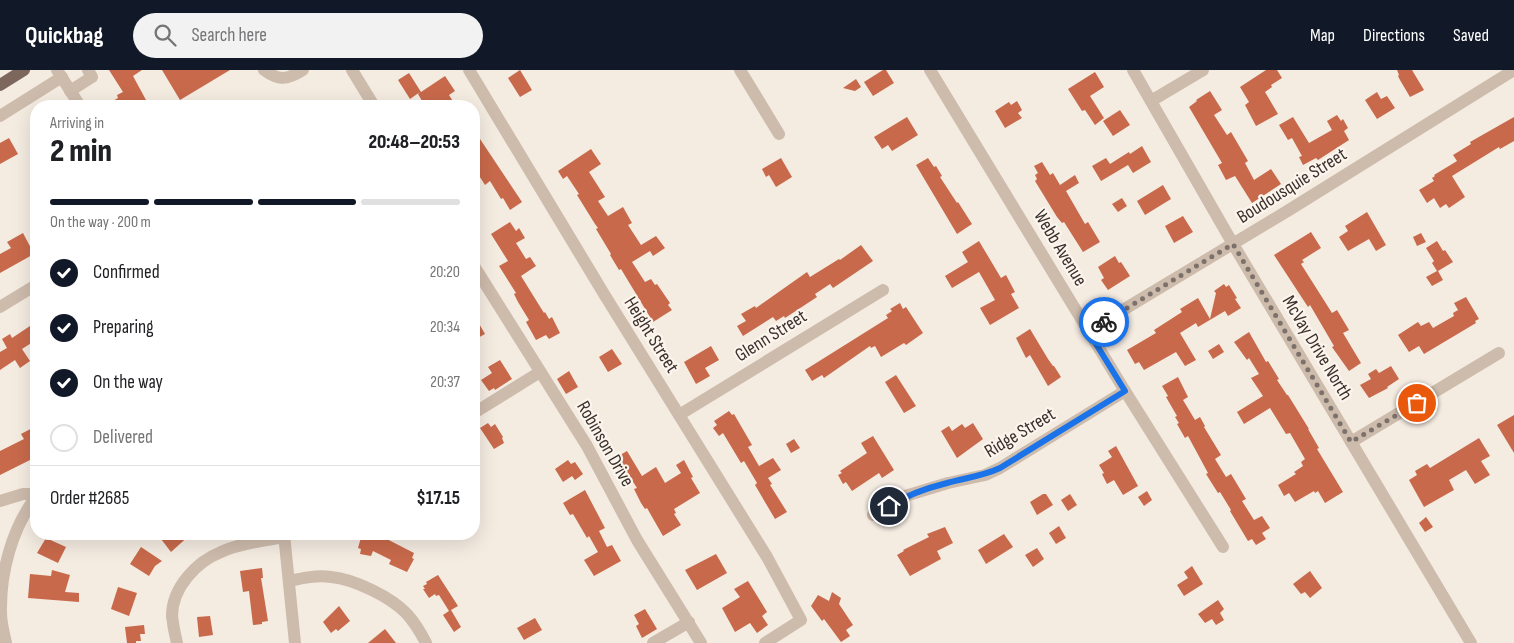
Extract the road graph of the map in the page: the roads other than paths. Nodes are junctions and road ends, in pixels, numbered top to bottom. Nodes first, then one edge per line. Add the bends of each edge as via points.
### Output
1 (24, 70) edge
2 (88, 70) edge
3 (264, 70) edge
4 (303, 70) edge
5 (352, 70) edge
6 (469, 70) edge
7 (740, 70) edge
8 (930, 70) edge
9 (1133, 70) edge
10 (1203, 70) edge
11 (1514, 70) edge
12 (59, 74) edge
13 (0, 85) edge
14 (70, 91) junction
15 (76, 100) edge
16 (370, 100) edge
17 (1151, 101) junction
18 (0, 116) edge
19 (779, 134) dead end
20 (1233, 244) junction
21 (480, 276) edge
22 (30, 289) edge
23 (883, 290) dead end
24 (0, 307) edge
25 (1088, 331) junction
26 (1498, 353) dead end
27 (540, 372) junction
28 (1125, 391) junction
29 (480, 409) edge
30 (679, 415) junction
31 (1351, 442) junction
32 (30, 495) edge
33 (0, 501) edge
34 (30, 506) edge
35 (873, 515) dead end
36 (263, 540) edge
37 (285, 540) edge
38 (1223, 548) dead end
39 (289, 581) junction
40 (1, 601) edge
41 (689, 622) junction
42 (6, 643) edge
43 (177, 643) edge
44 (295, 643) edge
45 (426, 643) edge
46 (653, 643) edge
47 (701, 643) edge
48 (765, 643) edge
49 (1471, 643) edge

1 - 13 main road
2 - 14 street via 92,77
3 - 4 street via 281,78 290,78
5 - 16 street
6 - 30 street, Height Street
7 - 19 street
8 - 25 street, Webb Avenue
9 - 17 street, McVay Drive North
10 - 17 street
11 - 20 street, Boudousquie Street
12 - 14 street
12 - 18 street
14 - 15 street
17 - 20 street, McVay Drive North
20 - 25 street, Boudousquie Street
20 - 31 street, McVay Drive North
21 - 27 street, Robinson Drive
22 - 24 street
23 - 30 street, Glenn Street
25 - 28 street, Webb Avenue
26 - 31 street
27 - 29 street
27 - 41 street, Robinson Drive via 587,446 637,540
28 - 35 street, Ridge Street via 1000,468 905,496
28 - 38 street, Webb Avenue
30 - 48 street, Height Street via 767,557 801,620
31 - 49 street, McVay Drive North
32 - 33 street
34 - 40 street via 8,554
36 - 43 street via 219,552 192,572 175,600 172,616
37 - 39 street
39 - 44 street
39 - 45 street via 311,576 352,582 385,597 406,613
40 - 42 street
41 - 46 street
41 - 47 street, Robinson Drive

